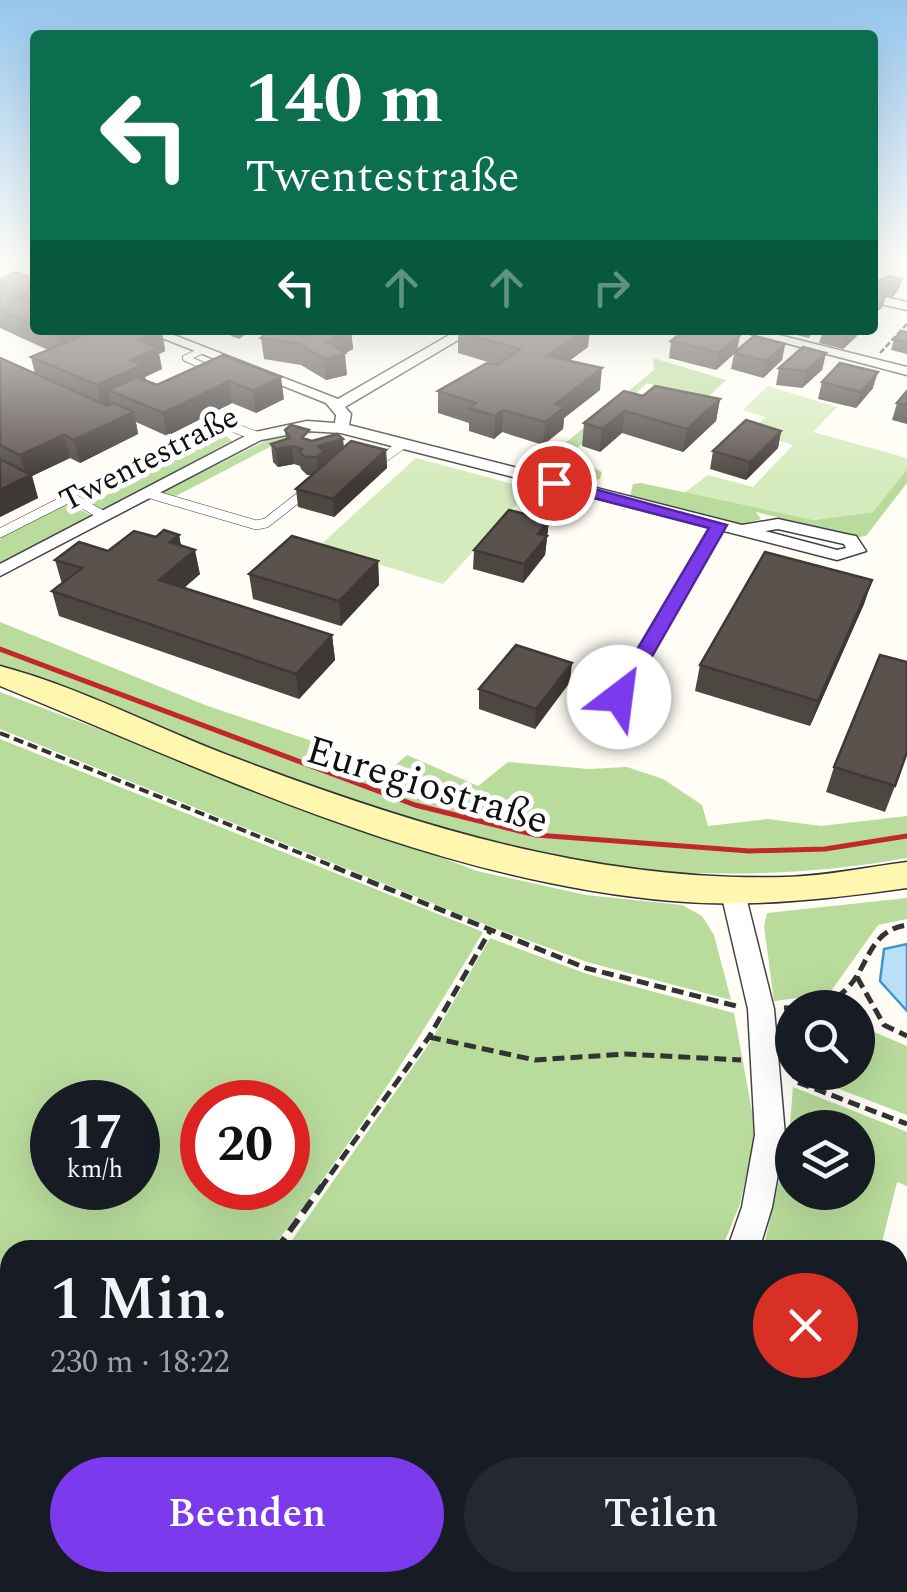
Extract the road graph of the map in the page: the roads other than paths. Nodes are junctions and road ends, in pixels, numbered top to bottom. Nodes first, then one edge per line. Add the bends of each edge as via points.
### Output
1 (162, 335) edge
2 (459, 335) edge
3 (763, 335) edge
4 (201, 350) junction
5 (230, 362) junction
6 (213, 370) junction
7 (907, 372) edge
8 (199, 377) edge
9 (338, 405) junction
10 (341, 428) junction
11 (256, 436) junction
12 (196, 438) dead end
13 (402, 444) junction
14 (362, 455) edge
15 (308, 490) edge
16 (147, 494) junction
17 (104, 516) junction
18 (719, 525) junction
19 (740, 530) junction
20 (0, 533) edge
21 (0, 570) edge
22 (0, 675) edge
23 (619, 697) dead end
24 (907, 875) edge
25 (734, 893) junction
26 (746, 1240) edge

1 - 4 street
2 - 9 street
3 - 7 street
4 - 5 street
4 - 6 lane via 186,358
5 - 6 lane
5 - 9 street
6 - 8 lane
9 - 10 street via 345,419
10 - 11 street, Twentestraße
10 - 13 street, Twentestraße
11 - 12 lane via 227,425
11 - 16 street, Twentestraße
13 - 14 lane via 382,459
13 - 18 street, Twentestraße
15 - 16 lane via 256,525
16 - 17 street, Twentestraße
17 - 20 lane via 71,498
17 - 21 street, Twentestraße
18 - 19 street, Twentestraße
18 - 23 lane
19 - 19 street, Twentestraße via 837,556 856,551 850,540 778,524
22 - 25 main road, Euregiostraße via 361,817 475,854 625,884
24 - 25 main road, Euregiostraße
25 - 26 street via 773,1057 770,1135

